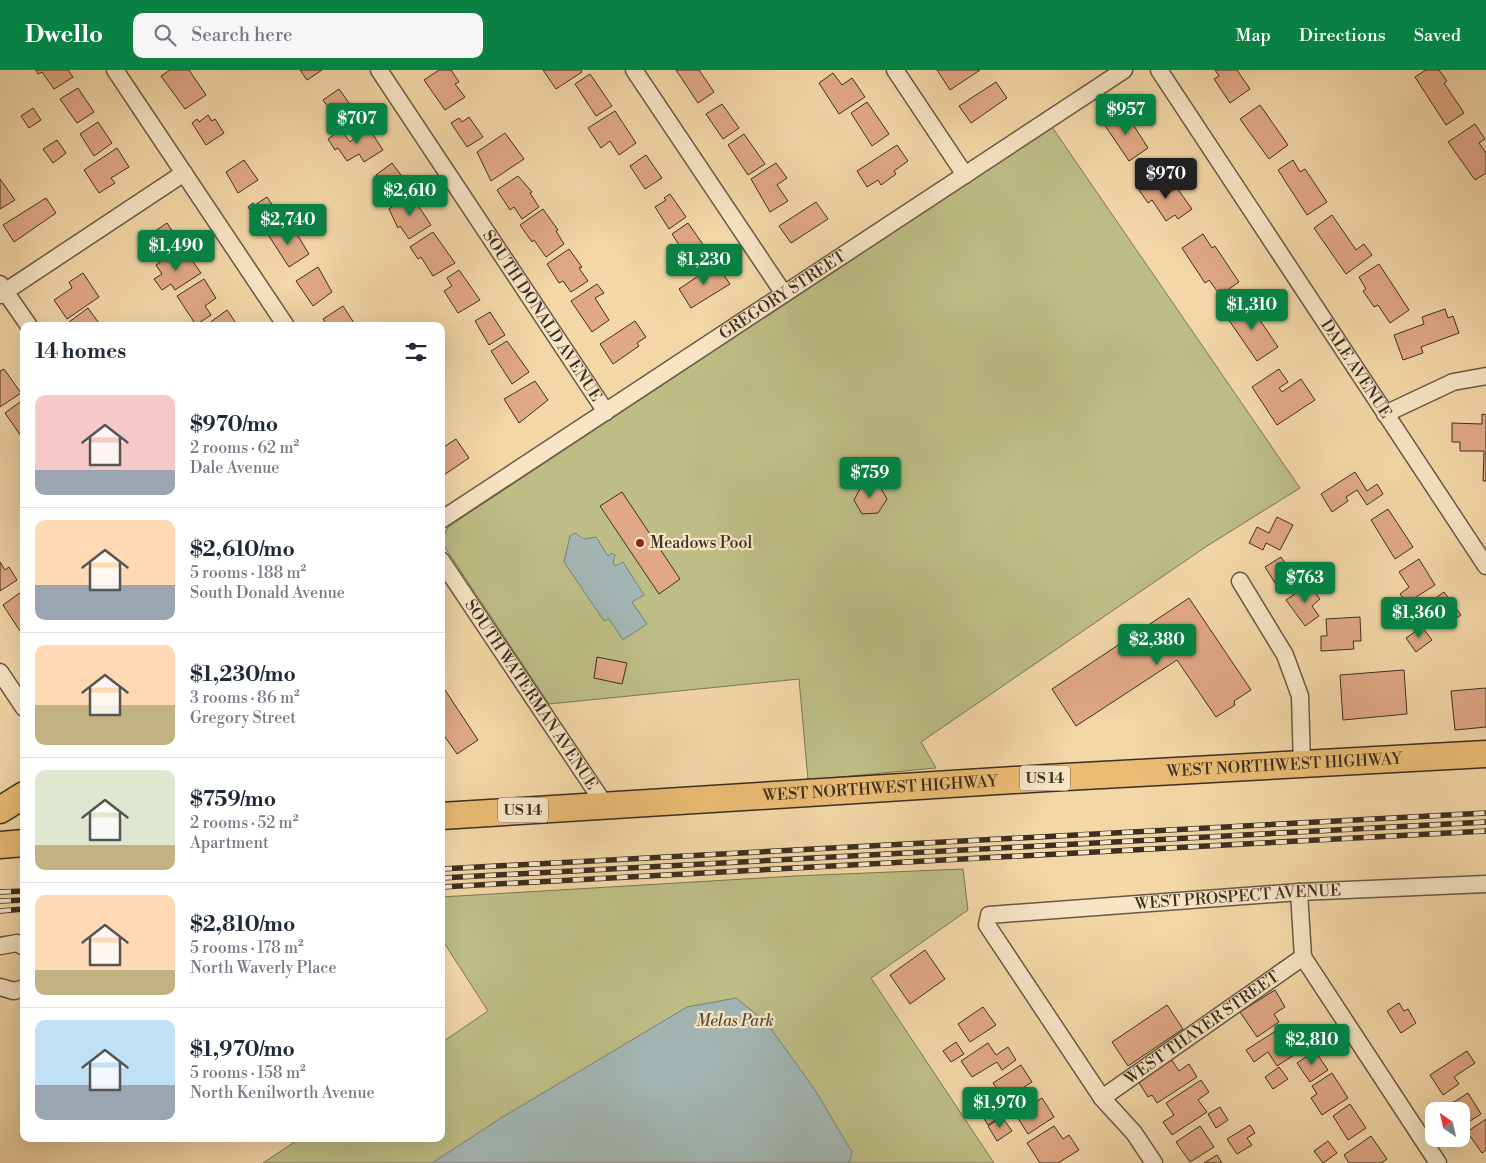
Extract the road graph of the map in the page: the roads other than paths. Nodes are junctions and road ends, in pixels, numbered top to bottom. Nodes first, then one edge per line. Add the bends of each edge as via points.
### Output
1 (115, 70) edge
2 (379, 70) edge
3 (634, 70) edge
4 (895, 70) edge
5 (1124, 70) edge
6 (1158, 70) edge
7 (184, 173) junction
8 (965, 174) junction
9 (2, 290) edge
10 (784, 294) junction
11 (26, 322) edge
12 (283, 322) edge
13 (1486, 376) edge
14 (606, 412) junction
15 (1385, 414) junction
16 (445, 517) edge
17 (445, 566) edge
18 (1486, 566) edge
19 (1240, 581) dead end
20 (0, 672) edge
21 (20, 702) edge
22 (1486, 754) edge
23 (1302, 764) junction
24 (20, 798) edge
25 (605, 805) junction
26 (0, 810) edge
27 (445, 816) edge
28 (20, 843) edge
29 (0, 845) edge
30 (1486, 884) edge
31 (1299, 892) junction
32 (20, 945) edge
33 (0, 946) edge
34 (1303, 957) junction
35 (0, 987) edge
36 (20, 989) edge
37 (1102, 1098) junction
38 (1154, 1163) edge
39 (1438, 1163) edge

1 - 7 street
2 - 14 street, SOUTH DONALD AVENUE
3 - 10 street
4 - 8 street
5 - 8 street, GREGORY STREET
6 - 15 street, DALE AVENUE
7 - 9 street
7 - 12 street
8 - 10 street, GREGORY STREET
9 - 11 street
10 - 14 street, GREGORY STREET
13 - 15 street via 1453,382
14 - 16 street, GREGORY STREET
15 - 18 street, DALE AVENUE
17 - 25 street, SOUTH WATERMAN AVENUE
19 - 23 street via 1286,655 1297,687
20 - 21 street
22 - 23 main road, WEST NORTHWEST HIGHWAY / US 14
23 - 25 main road, WEST NORTHWEST HIGHWAY / US 14
24 - 26 main road
25 - 27 main road, US 14
28 - 29 main road
30 - 31 street, WEST PROSPECT AVENUE
31 - 34 street
31 - 37 street, WEST PROSPECT AVENUE via 990,916 988,925 991,930
32 - 33 street
34 - 37 street, WEST THAYER STREET
34 - 39 street
35 - 36 street
37 - 38 street

